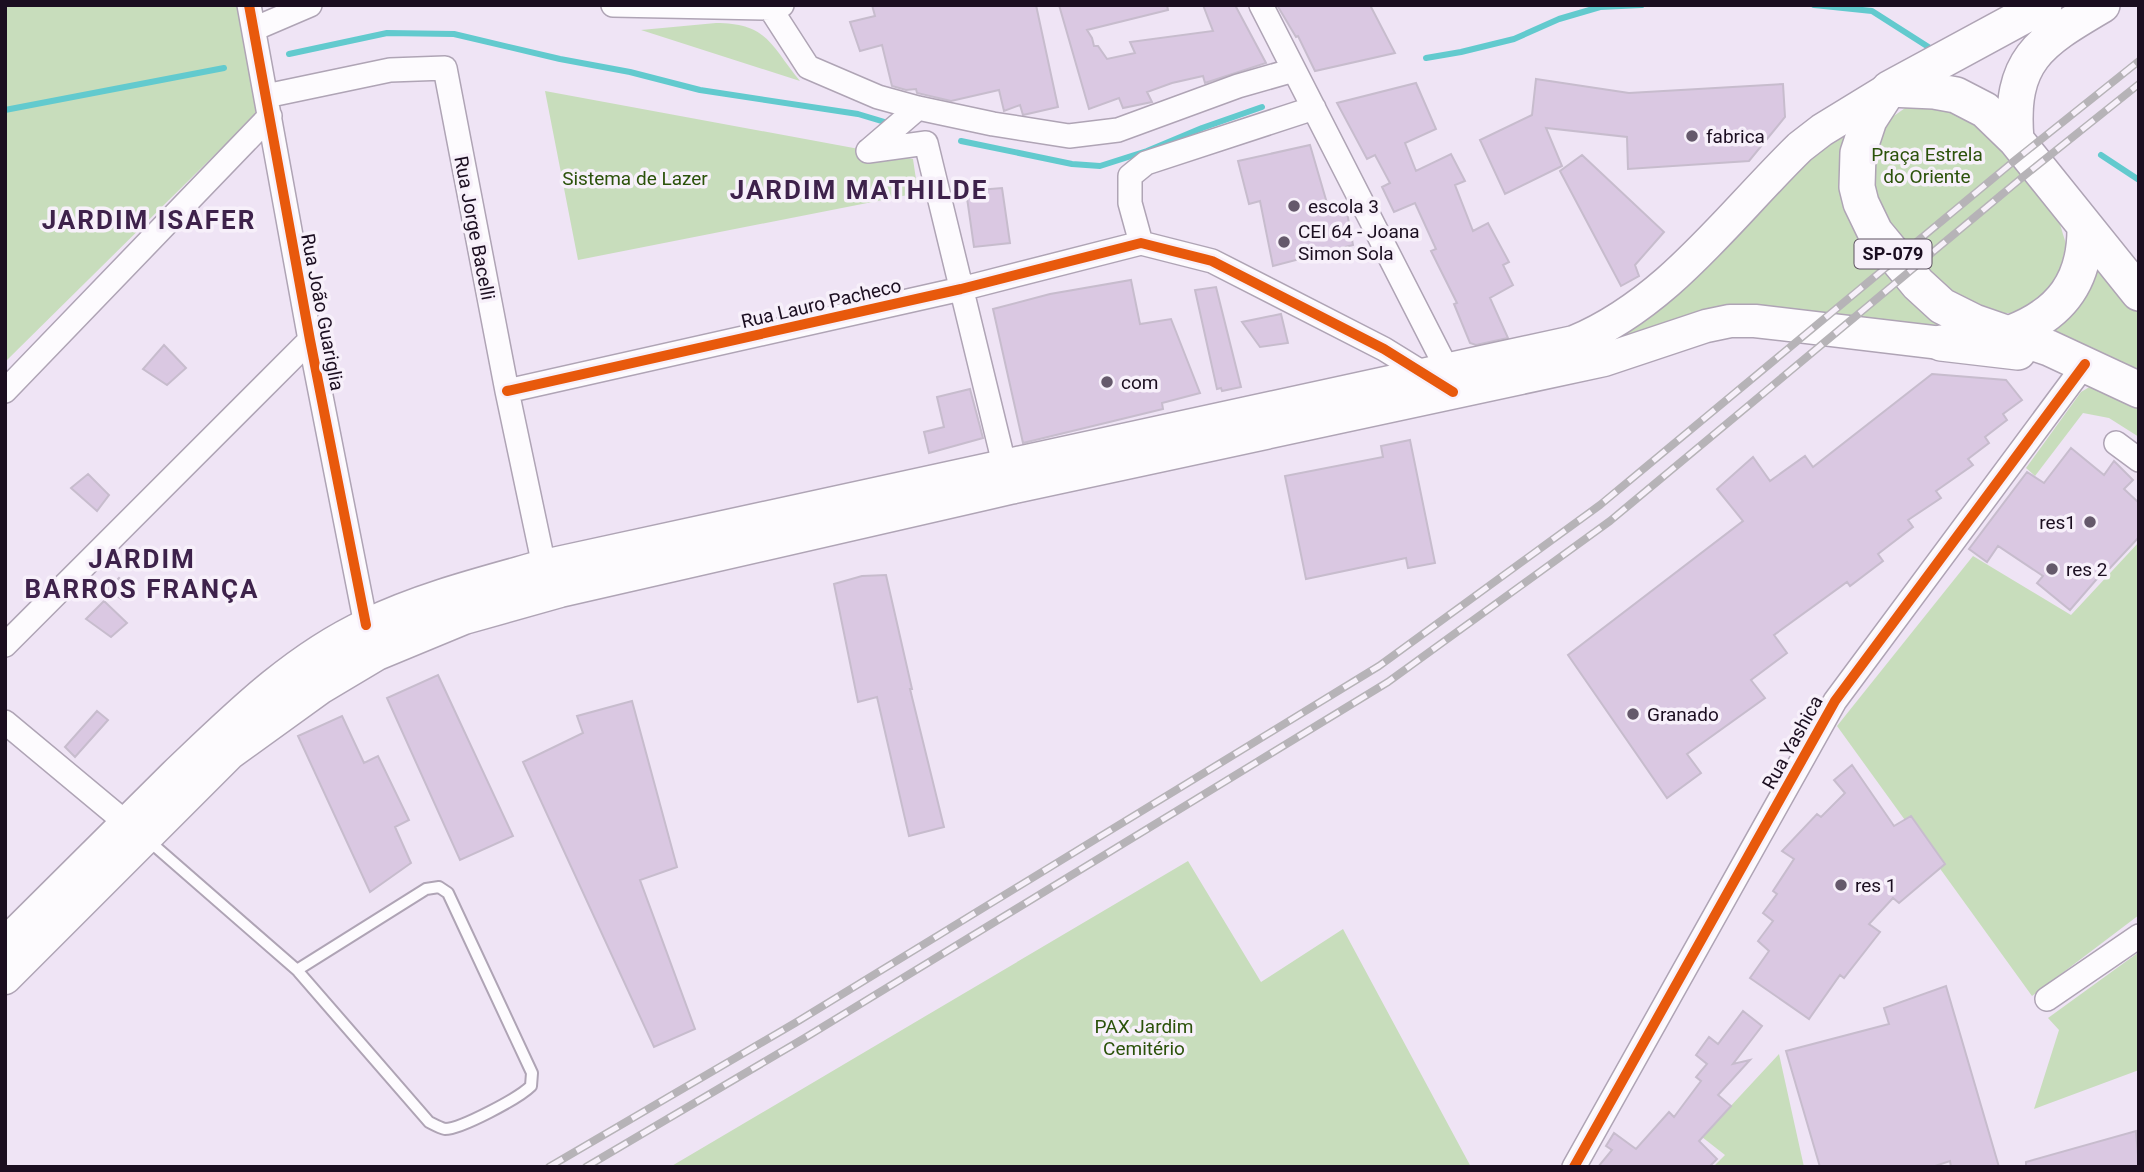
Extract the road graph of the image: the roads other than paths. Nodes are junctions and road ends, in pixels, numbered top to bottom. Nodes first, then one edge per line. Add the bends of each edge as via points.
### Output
1 (249, 5) edge
2 (310, 5) edge
3 (613, 5) edge
4 (1261, 5) edge
5 (2044, 5) edge
6 (2102, 5) edge
7 (776, 6) edge
8 (254, 29) junction
9 (1294, 70) junction
10 (1889, 89) junction
11 (268, 106) junction
12 (918, 108) junction
13 (1314, 108) junction
14 (2016, 140) junction
15 (237, 150) junction
16 (278, 161) junction
17 (2084, 226) junction
18 (1141, 243) junction
19 (961, 289) junction
20 (2139, 293) edge
21 (2011, 333) junction
22 (310, 340) junction
23 (1941, 343) junction
24 (2085, 364) junction
25 (1442, 379) junction
26 (269, 381) junction
27 (2139, 390) edge
28 (5, 391) edge
29 (320, 391) junction
30 (507, 391) junction
31 (2116, 443) dead end
32 (2139, 460) edge
33 (1005, 469) junction
34 (544, 566) junction
35 (366, 625) junction
36 (5, 645) edge
37 (343, 674) junction
38 (5, 722) edge
39 (136, 831) junction
40 (2139, 936) edge
41 (5, 944) edge
42 (297, 970) junction
43 (5, 978) edge
44 (2047, 999) dead end
45 (1574, 1167) edge

1 - 8 street, Rua João Guariglia
2 - 8 street
3 - 7 street
4 - 9 street
5 - 10 main road, SP-079
6 - 14 main road via 2055,33 2037,50 2018,87
7 - 12 street via 808,67 878,97
8 - 11 street, Rua João Guariglia
9 - 12 street via 1118,130 1069,136
9 - 13 street
10 - 14 main road via 1934,91 1967,99 2000,122
10 - 21 main road, SP-079 via 1869,120 1858,153 1857,187 1867,219 1918,284 1942,306
10 - 25 main road via 1800,147 1670,282 1631,312 1574,342
11 - 15 street
11 - 16 street, Rua João Guariglia
11 - 30 street, Rua Jorge Bacelli via 390,70 444,68
12 - 19 street via 868,151 926,143
13 - 18 street via 1146,163 1130,176 1130,203
13 - 25 street
14 - 17 main road
15 - 16 street via 262,149
15 - 28 street
16 - 22 street, Rua João Guariglia
17 - 20 main road
17 - 21 main road via 2082,261 2063,299 2031,326
18 - 19 street, Rua Lauro Pacheco
18 - 25 street via 1212,261
19 - 30 street, Rua Lauro Pacheco
19 - 33 street
21 - 23 main road
21 - 24 main road, SP-079
22 - 26 street
22 - 29 street, Rua João Guariglia
23 - 24 main road
23 - 25 main road via 1730,321 1604,360
24 - 27 main road, SP-079
24 - 45 street, Rua Yashica via 1835,701
25 - 33 main road
26 - 29 street via 288,375 310,382
26 - 36 street
29 - 35 street, Rua João Guariglia
30 - 34 street, Rua Jorge Bacelli
31 - 32 street
33 - 34 main road
33 - 37 main road via 464,618 377,654
34 - 35 main road via 438,597
35 - 37 main road via 359,649
35 - 39 main road via 260,694
37 - 39 main road via 230,753
38 - 39 street
39 - 41 main road
39 - 42 lane
39 - 43 main road
40 - 44 street
42 - 42 lane via 426,889 439,887 448,893 531,1073 531,1086 461,1125 444,1129 429,1122

